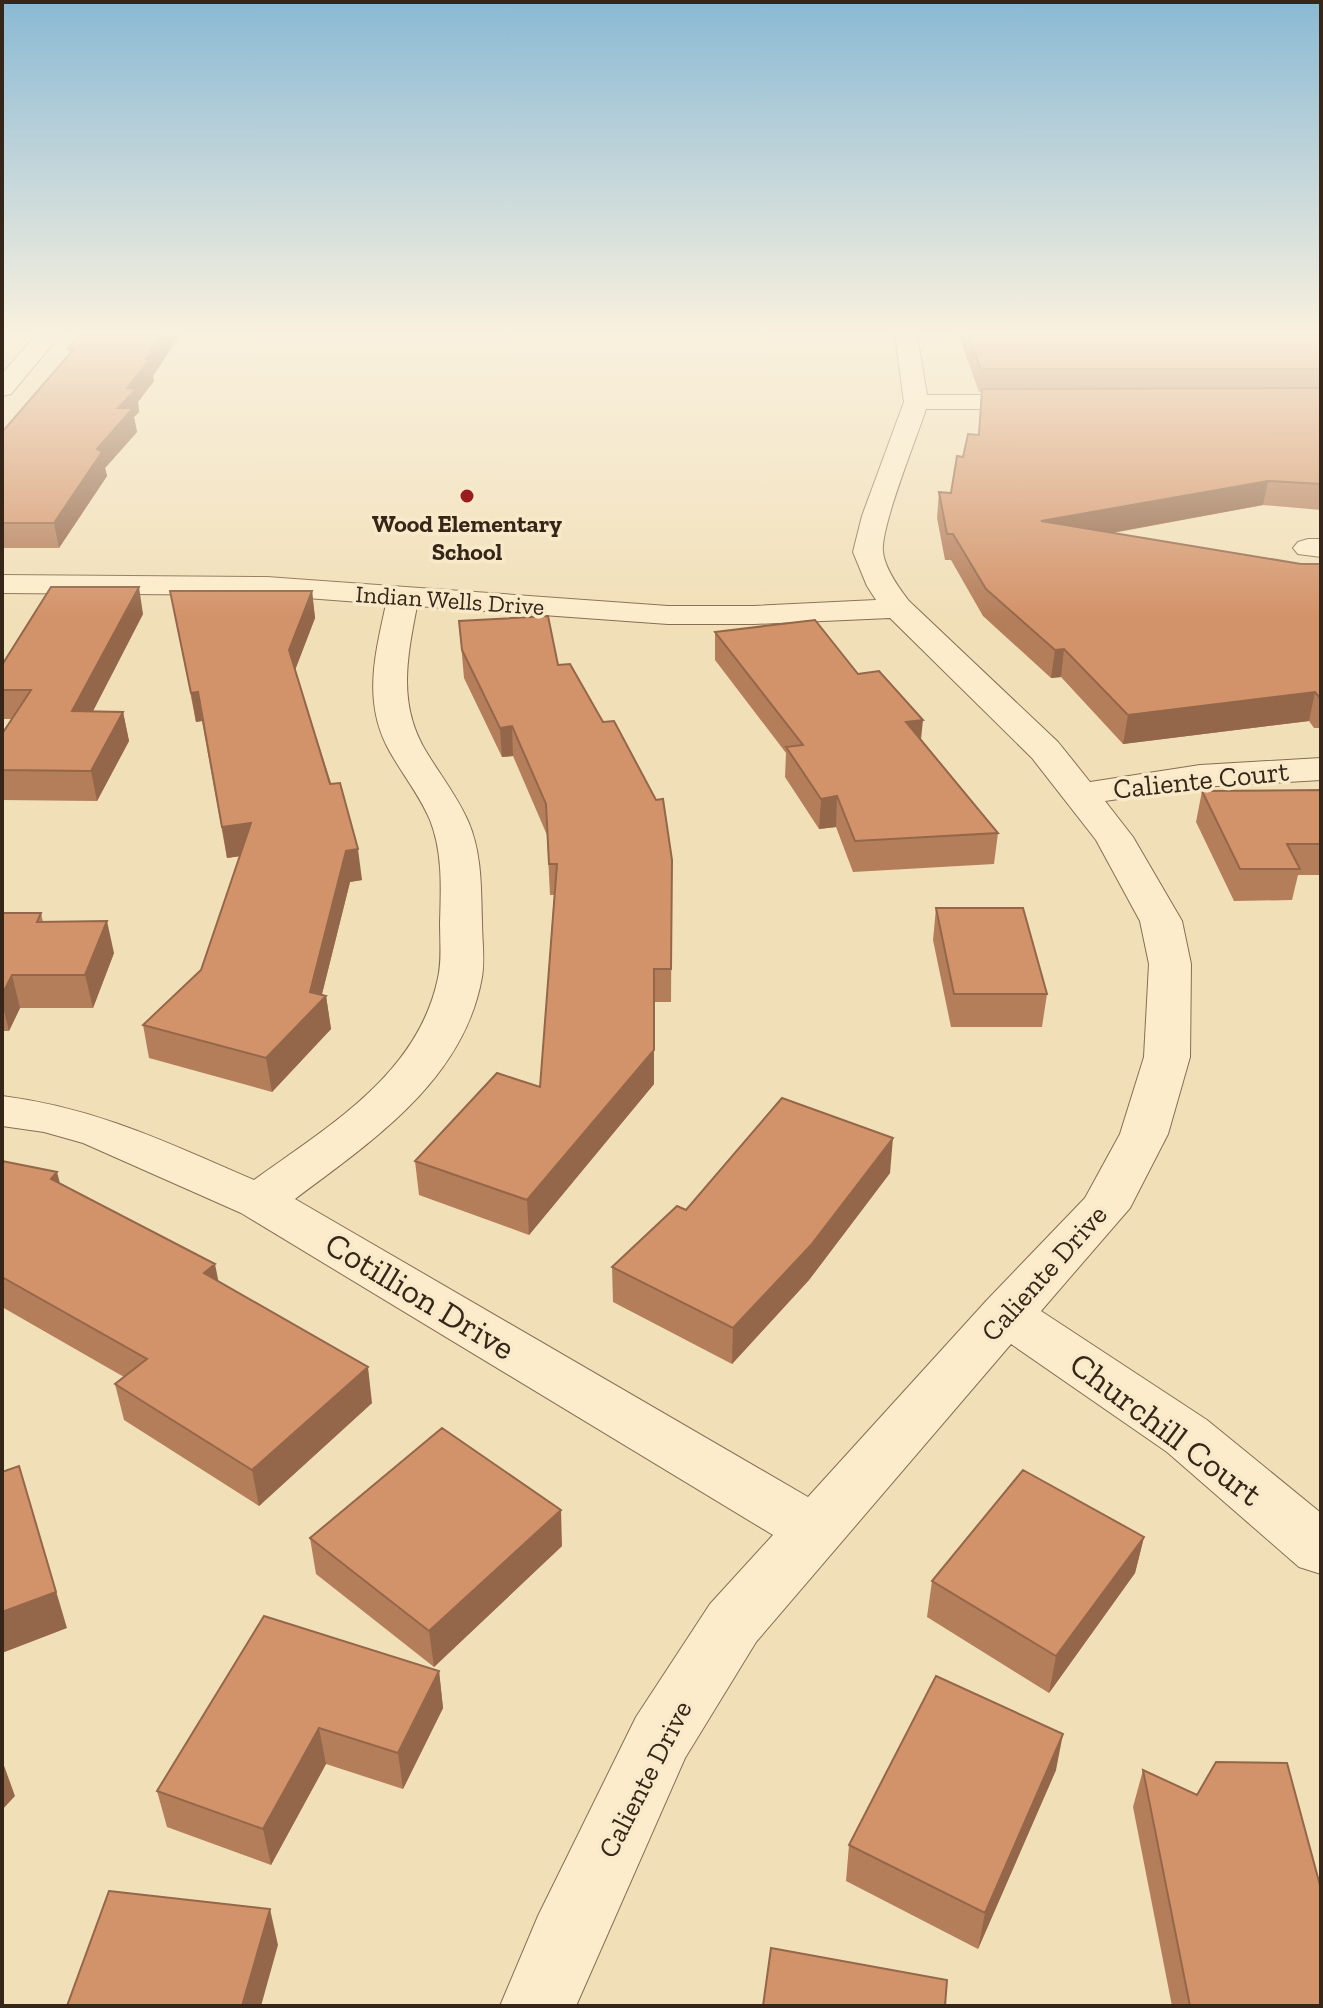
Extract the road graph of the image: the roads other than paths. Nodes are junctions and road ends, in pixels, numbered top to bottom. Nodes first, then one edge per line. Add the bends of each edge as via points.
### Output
1 (907, 429) edge
2 (5, 589) edge
3 (403, 596) junction
4 (898, 608) junction
5 (1321, 769) edge
6 (1081, 795) junction
7 (2, 1111) edge
8 (259, 1201) junction
9 (1006, 1314) junction
10 (816, 1531) junction
11 (1321, 1549) edge
12 (538, 2006) edge

1 - 4 street, Caliente Drive via 868,552
2 - 3 street, Indian Wells Drive via 267,586
3 - 4 street, Indian Wells Drive via 668,615
3 - 8 street via 389,708 398,733 449,818 463,876 460,978 443,1031 417,1072 369,1117
4 - 6 street, Caliente Drive via 1045,750
5 - 6 street, Caliente Court via 1155,779
6 - 9 street, Caliente Drive via 1114,837 1161,921 1170,964 1167,1057 1144,1134 1105,1208
7 - 8 street, Cotillion Drive via 100,1132
8 - 10 street, Cotillion Drive
9 - 10 street, Caliente Drive
9 - 11 street, Churchill Court via 1187,1436
10 - 12 street, Caliente Drive via 733,1623 660,1738

